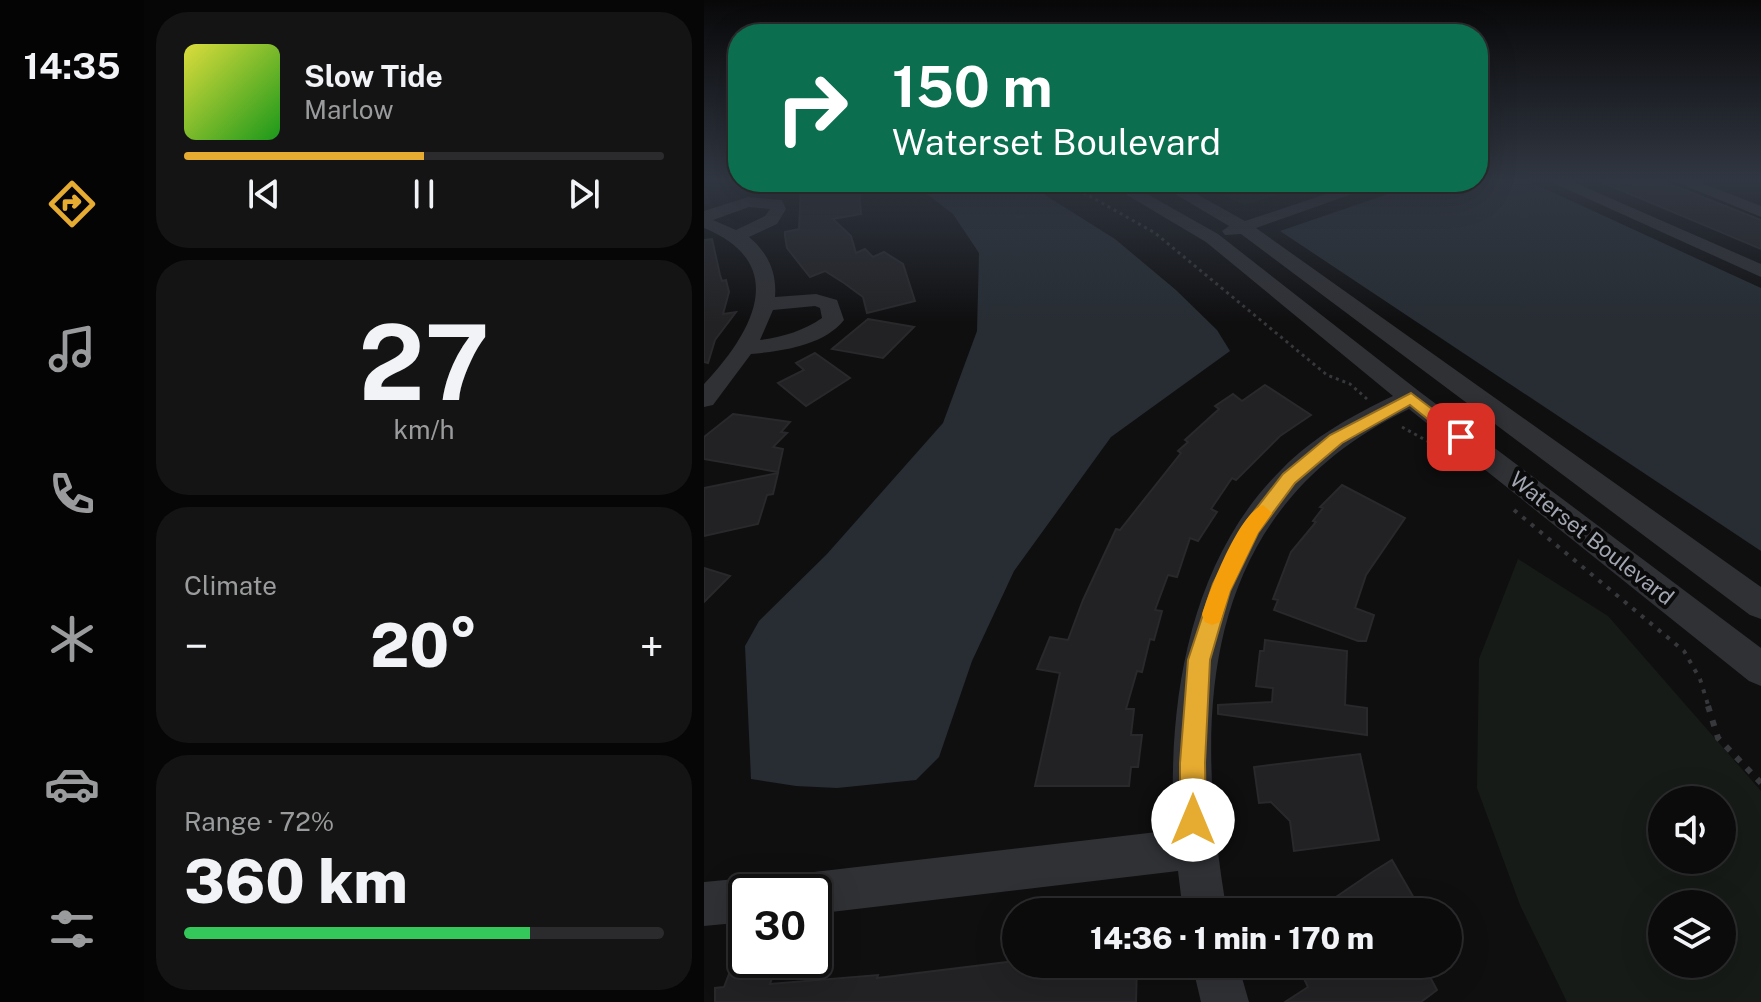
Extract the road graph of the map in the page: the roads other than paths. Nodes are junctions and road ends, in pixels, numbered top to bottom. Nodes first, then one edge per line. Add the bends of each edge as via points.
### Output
1 (718, 228) edge
2 (755, 228) edge
3 (1195, 228) edge
4 (1241, 228) edge
5 (1244, 228) edge
6 (1663, 228) edge
7 (735, 237) junction
8 (1212, 238) junction
9 (1761, 271) edge
10 (765, 304) junction
11 (746, 348) junction
12 (1411, 398) junction
13 (704, 399) edge
14 (1761, 605) edge
15 (1761, 669) edge
16 (1193, 849) junction
17 (832, 891) edge
18 (1202, 898) edge
19 (728, 902) edge
20 (704, 904) edge
21 (1219, 978) edge
22 (1225, 1002) edge

1 - 7 street
2 - 7 street
3 - 8 street, Waterset Boulevard
4 - 8 street
5 - 14 street, Waterset Boulevard
6 - 9 street
7 - 10 street via 761,262
8 - 12 street, Waterset Boulevard
10 - 11 street
10 - 11 street via 816,300 830,304 833,320 793,343
11 - 13 street
12 - 15 street, Waterset Boulevard
12 - 16 street via 1336,439 1289,479 1251,528 1220,590 1199,660
16 - 17 street
16 - 18 street
19 - 20 street
21 - 22 street

